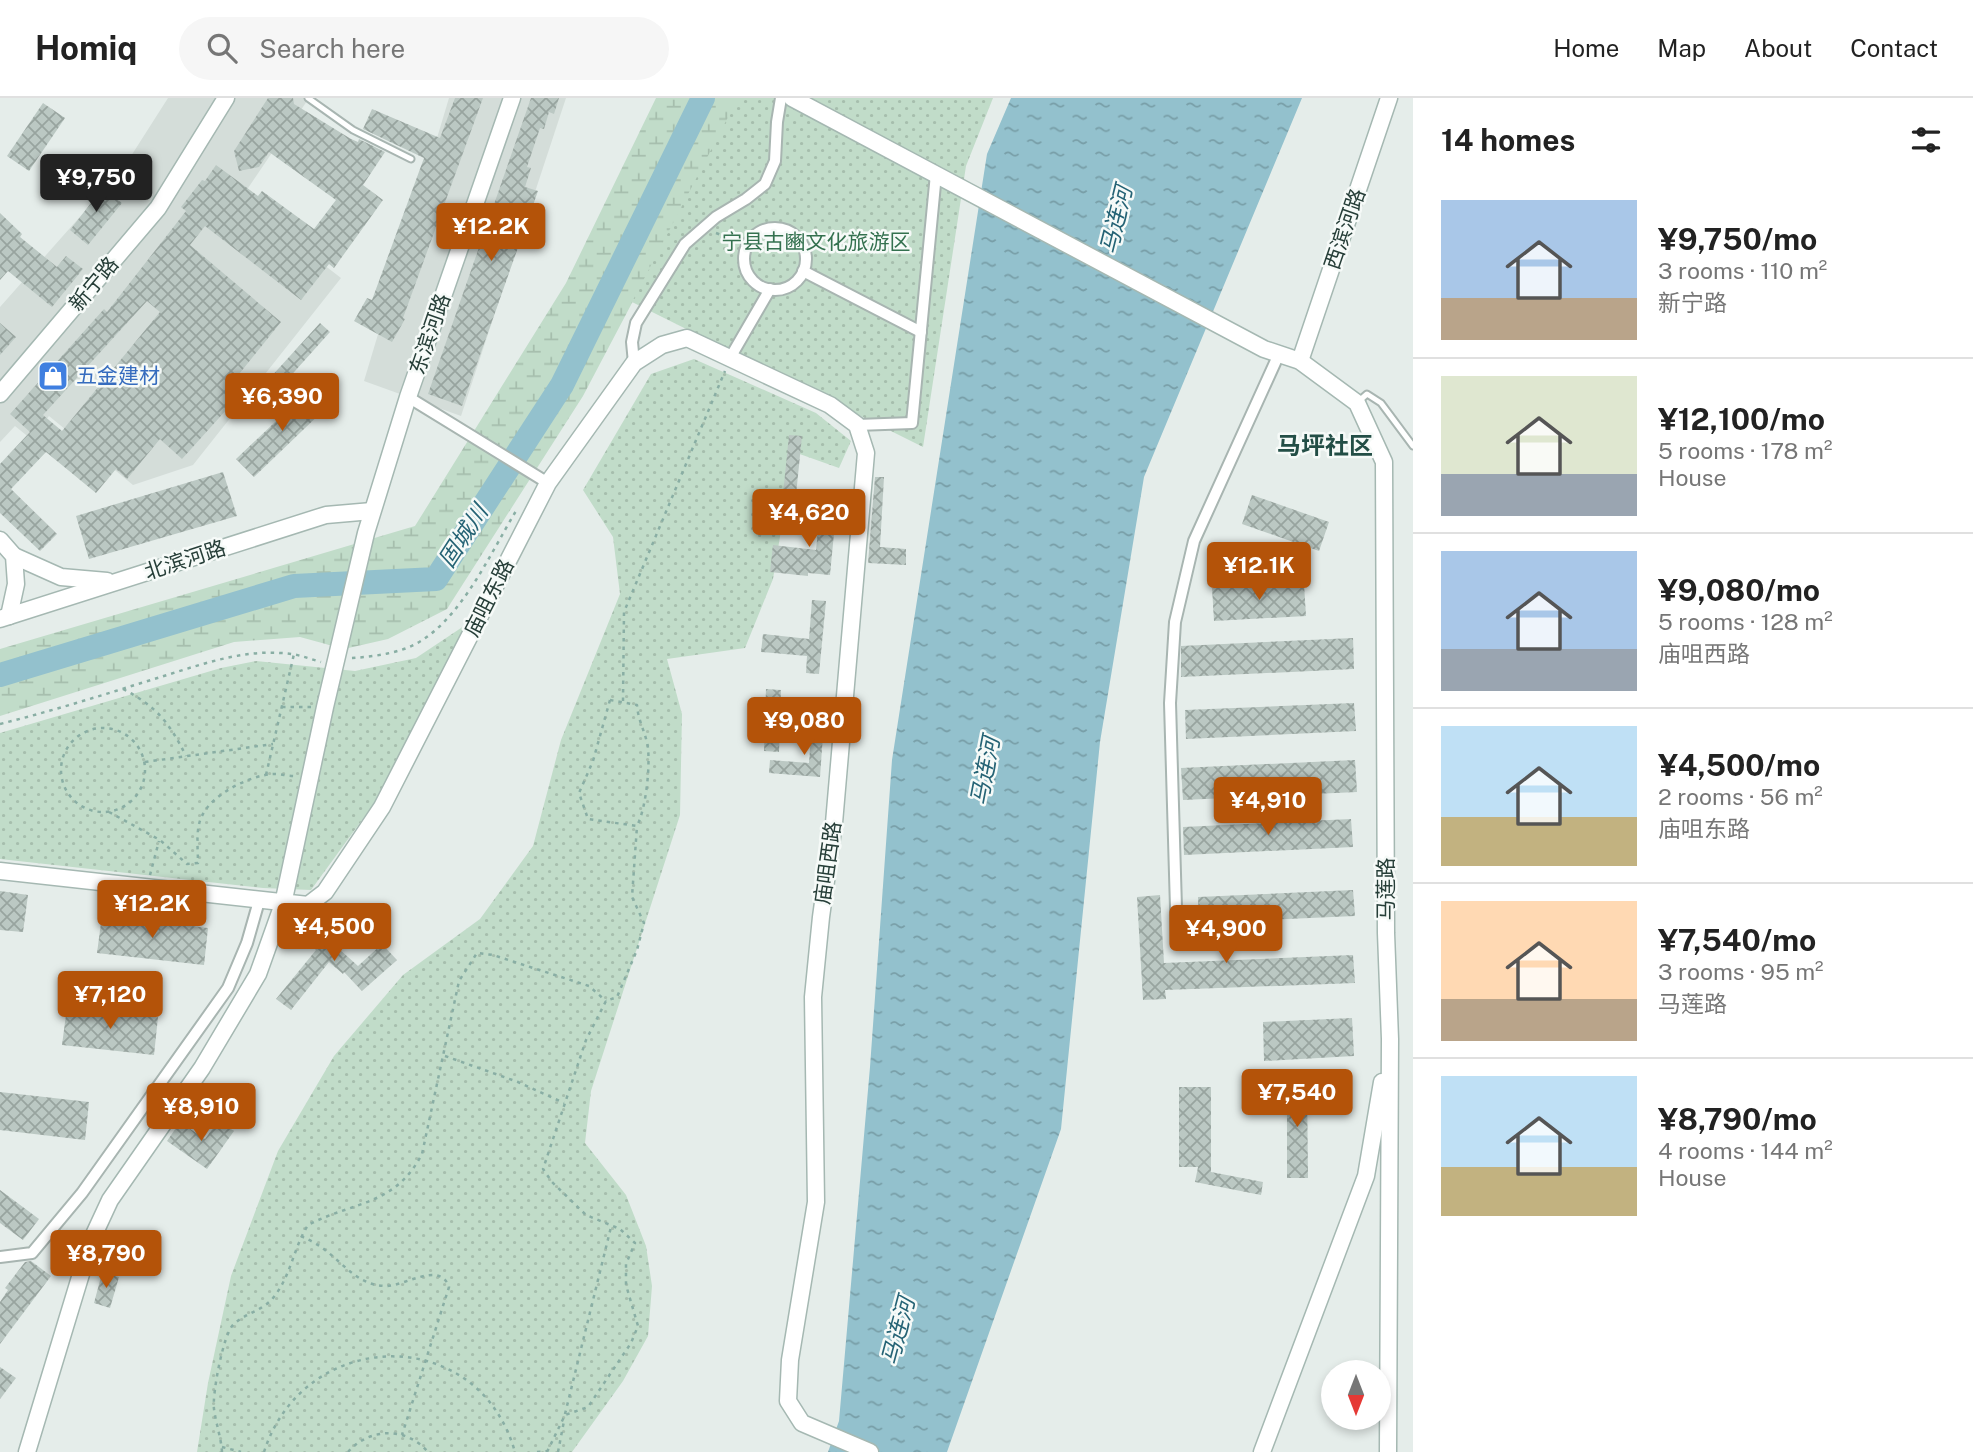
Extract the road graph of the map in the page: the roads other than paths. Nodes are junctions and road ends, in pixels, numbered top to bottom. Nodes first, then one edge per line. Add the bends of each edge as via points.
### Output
1 (226, 98) edge
2 (308, 98) edge
3 (512, 98) edge
4 (781, 98) edge
5 (792, 98) edge
6 (1389, 98) edge
7 (411, 159) dead end
8 (936, 174) junction
9 (803, 271) junction
10 (769, 289) junction
11 (921, 332) junction
12 (1271, 351) junction
13 (730, 358) junction
14 (1300, 361) junction
15 (634, 363) junction
16 (0, 394) edge
17 (408, 397) junction
18 (1357, 403) junction
19 (857, 425) junction
20 (1413, 446) edge
21 (548, 483) junction
22 (372, 511) junction
23 (0, 540) edge
24 (14, 556) junction
25 (116, 582) junction
26 (5, 617) edge
27 (0, 871) edge
28 (259, 901) junction
29 (283, 904) junction
30 (1177, 942) dead end
31 (1390, 1039) junction
32 (0, 1256) edge
33 (27, 1452) edge
34 (870, 1452) edge
35 (1262, 1452) edge
36 (1388, 1452) edge

1 - 16 street, 新宁路 via 158,208
2 - 7 lane via 353,130
3 - 17 street, 东滨河路
4 - 15 street via 775,162 765,184 685,244 636,323
5 - 8 street, 马莲路
6 - 14 street, 西滨河路
8 - 11 street
8 - 12 street, 马莲路
9 - 10 street via 789,286
9 - 10 street via 805,250 793,233 772,228 762,231 753,236 744,254 747,273
9 - 11 street
10 - 13 street
11 - 19 street via 912,423
12 - 14 street, 马莲路
12 - 30 street via 1194,541 1175,622 1170,703
13 - 15 street, 庙咀东路 via 687,338 662,345
13 - 19 street via 830,405
14 - 18 street, 马莲路
15 - 21 street, 庙咀东路
17 - 21 street
17 - 22 street, 东滨河路
18 - 20 lane via 1367,394 1381,403
18 - 31 street, 马莲路 via 1384,462
19 - 34 street, 庙咀西路 via 866,453 834,823 813,996 816,1202 790,1360 788,1401 802,1423
21 - 29 street, 庙咀东路 via 382,807 325,892 308,905
22 - 25 street, 北滨河路 via 326,515
22 - 29 street, 东滨河路
23 - 24 street
24 - 25 street via 61,577
24 - 26 street via 16,584
25 - 26 street, 北滨河路
27 - 28 street, 庙咀东路
28 - 29 street, 庙咀东路
28 - 32 street via 228,988 82,1193 32,1253
29 - 33 street, 东滨河路 via 258,974 202,1068 110,1200 91,1241
31 - 35 street via 1366,1176
31 - 36 street, 马莲路

